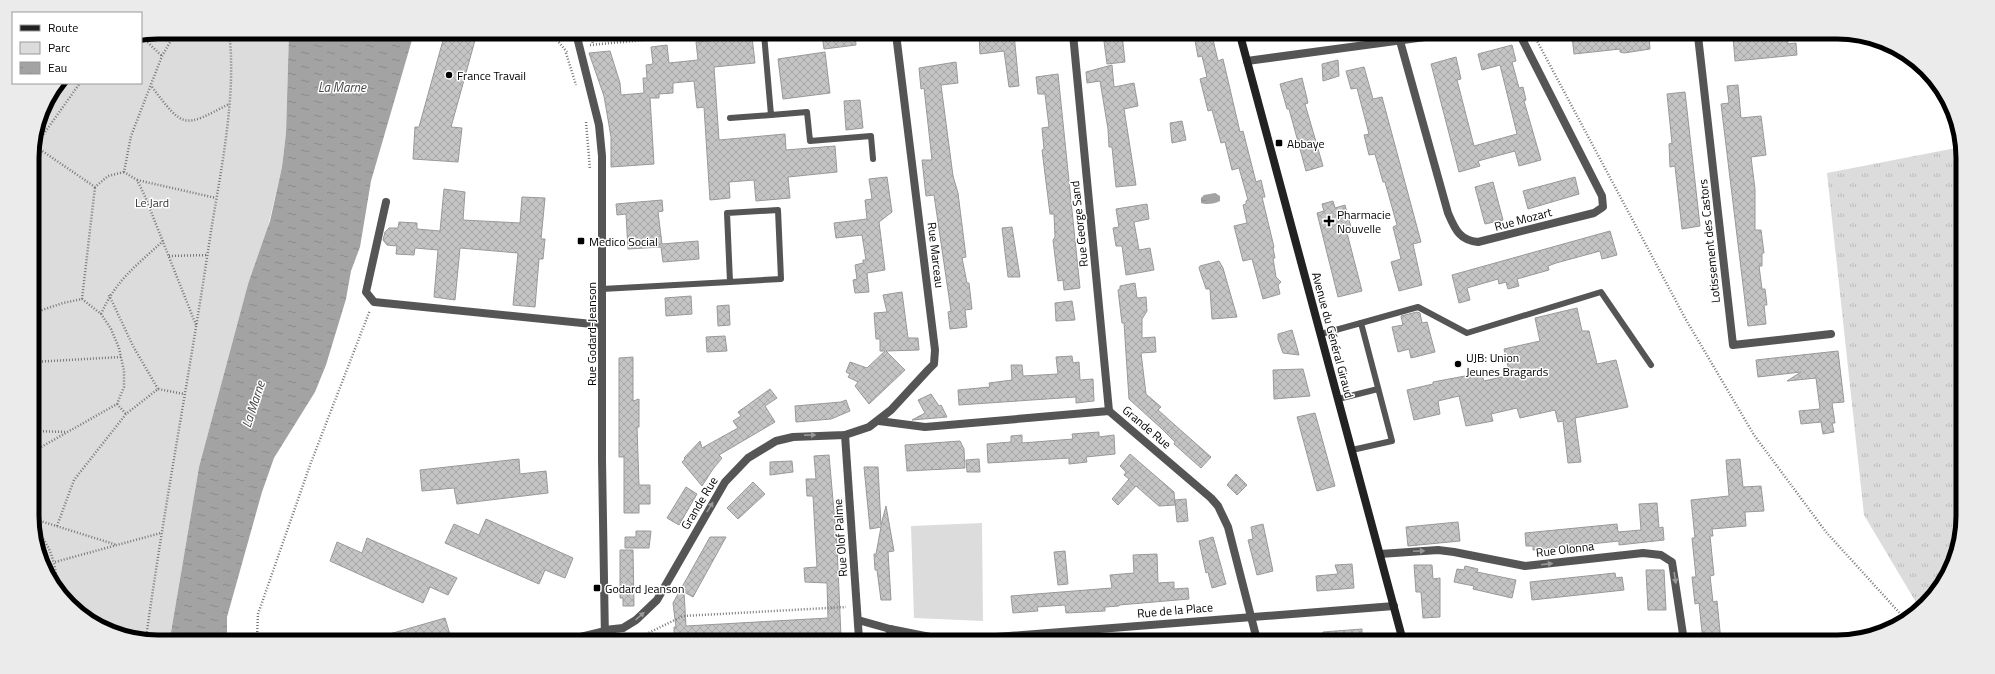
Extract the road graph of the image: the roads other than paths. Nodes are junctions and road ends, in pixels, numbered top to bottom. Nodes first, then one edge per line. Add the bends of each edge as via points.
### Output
1 (578, 39) edge
2 (764, 39) edge
3 (897, 39) edge
4 (1072, 39) edge
5 (1241, 39) edge
6 (1413, 39) edge
7 (1522, 39) edge
8 (1698, 39) edge
9 (1400, 41) junction
10 (1247, 61) junction
11 (770, 115) junction
12 (730, 118) dead end
13 (873, 159) dead end
14 (386, 202) dead end
15 (730, 282) junction
16 (602, 289) junction
17 (1361, 323) junction
18 (602, 325) junction
19 (1321, 334) junction
20 (1831, 334) dead end
21 (1651, 365) dead end
22 (1378, 388) junction
23 (1338, 398) junction
24 (1109, 411) junction
25 (879, 421) junction
26 (845, 435) junction
27 (1352, 450) junction
28 (1380, 554) junction
29 (1394, 606) junction
30 (1251, 616) junction
31 (858, 620) junction
32 (890, 629) junction
33 (605, 630) junction
34 (584, 635) edge
35 (605, 635) edge
36 (859, 635) edge
37 (890, 635) edge
38 (920, 635) edge
39 (1018, 635) edge
40 (1257, 635) edge
41 (1401, 635) edge
42 (1683, 635) edge

1 - 16 street, Rue Godard-Jeanson via 599,125 602,156
2 - 11 lane
3 - 25 street, Rue Marceau via 936,357 934,364
4 - 24 street, Rue George Sand
5 - 10 main road, Avenue du Général Giraud
6 - 9 street
7 - 9 street, Rue Mozart via 1602,196 1603,207 1594,213 1478,242 1468,241 1453,226
8 - 20 street, Lotissement des Castors via 1732,345
9 - 10 street
10 - 19 main road, Avenue du Général Giraud
11 - 12 lane
11 - 13 lane via 807,112 810,141 871,136
14 - 18 street via 366,292 374,302
15 - 15 lane via 727,213 778,210 780,279
15 - 16 lane
16 - 18 street, Rue Godard-Jeanson
17 - 19 lane
17 - 21 lane via 1418,308 1467,333 1602,292
17 - 22 lane
18 - 33 street, Rue Godard-Jeanson
19 - 23 main road, Avenue du Général Giraud
22 - 23 lane
22 - 27 lane via 1392,441
23 - 27 main road, Avenue du Général Giraud
24 - 25 street, Grande Rue via 926,427
24 - 30 street, Grande Rue via 1218,506 1228,527
25 - 26 street, Rue Marceau via 858,432
26 - 31 street, Rue Olof Palme
33 -> 26 street, Grande Rue via 623,628 636,620 657,600 725,482 740,465 776,441 807,435
27 - 28 main road, Avenue du Général Giraud
28 - 29 main road, Avenue du Général Giraud
28 -> 42 street, Rue Olonna via 1448,551 1525,566 1643,552 1661,554 1672,562
29 - 30 street, Rue de la Place
29 - 41 main road, Avenue du Général Giraud
30 - 39 street, Rue de la Place
30 - 40 street, Grande Rue
31 - 32 street
31 - 36 street, Rue Olof Palme
32 - 37 street
32 - 38 street
33 - 34 lane
33 - 35 street, Rue Godard-Jeanson

